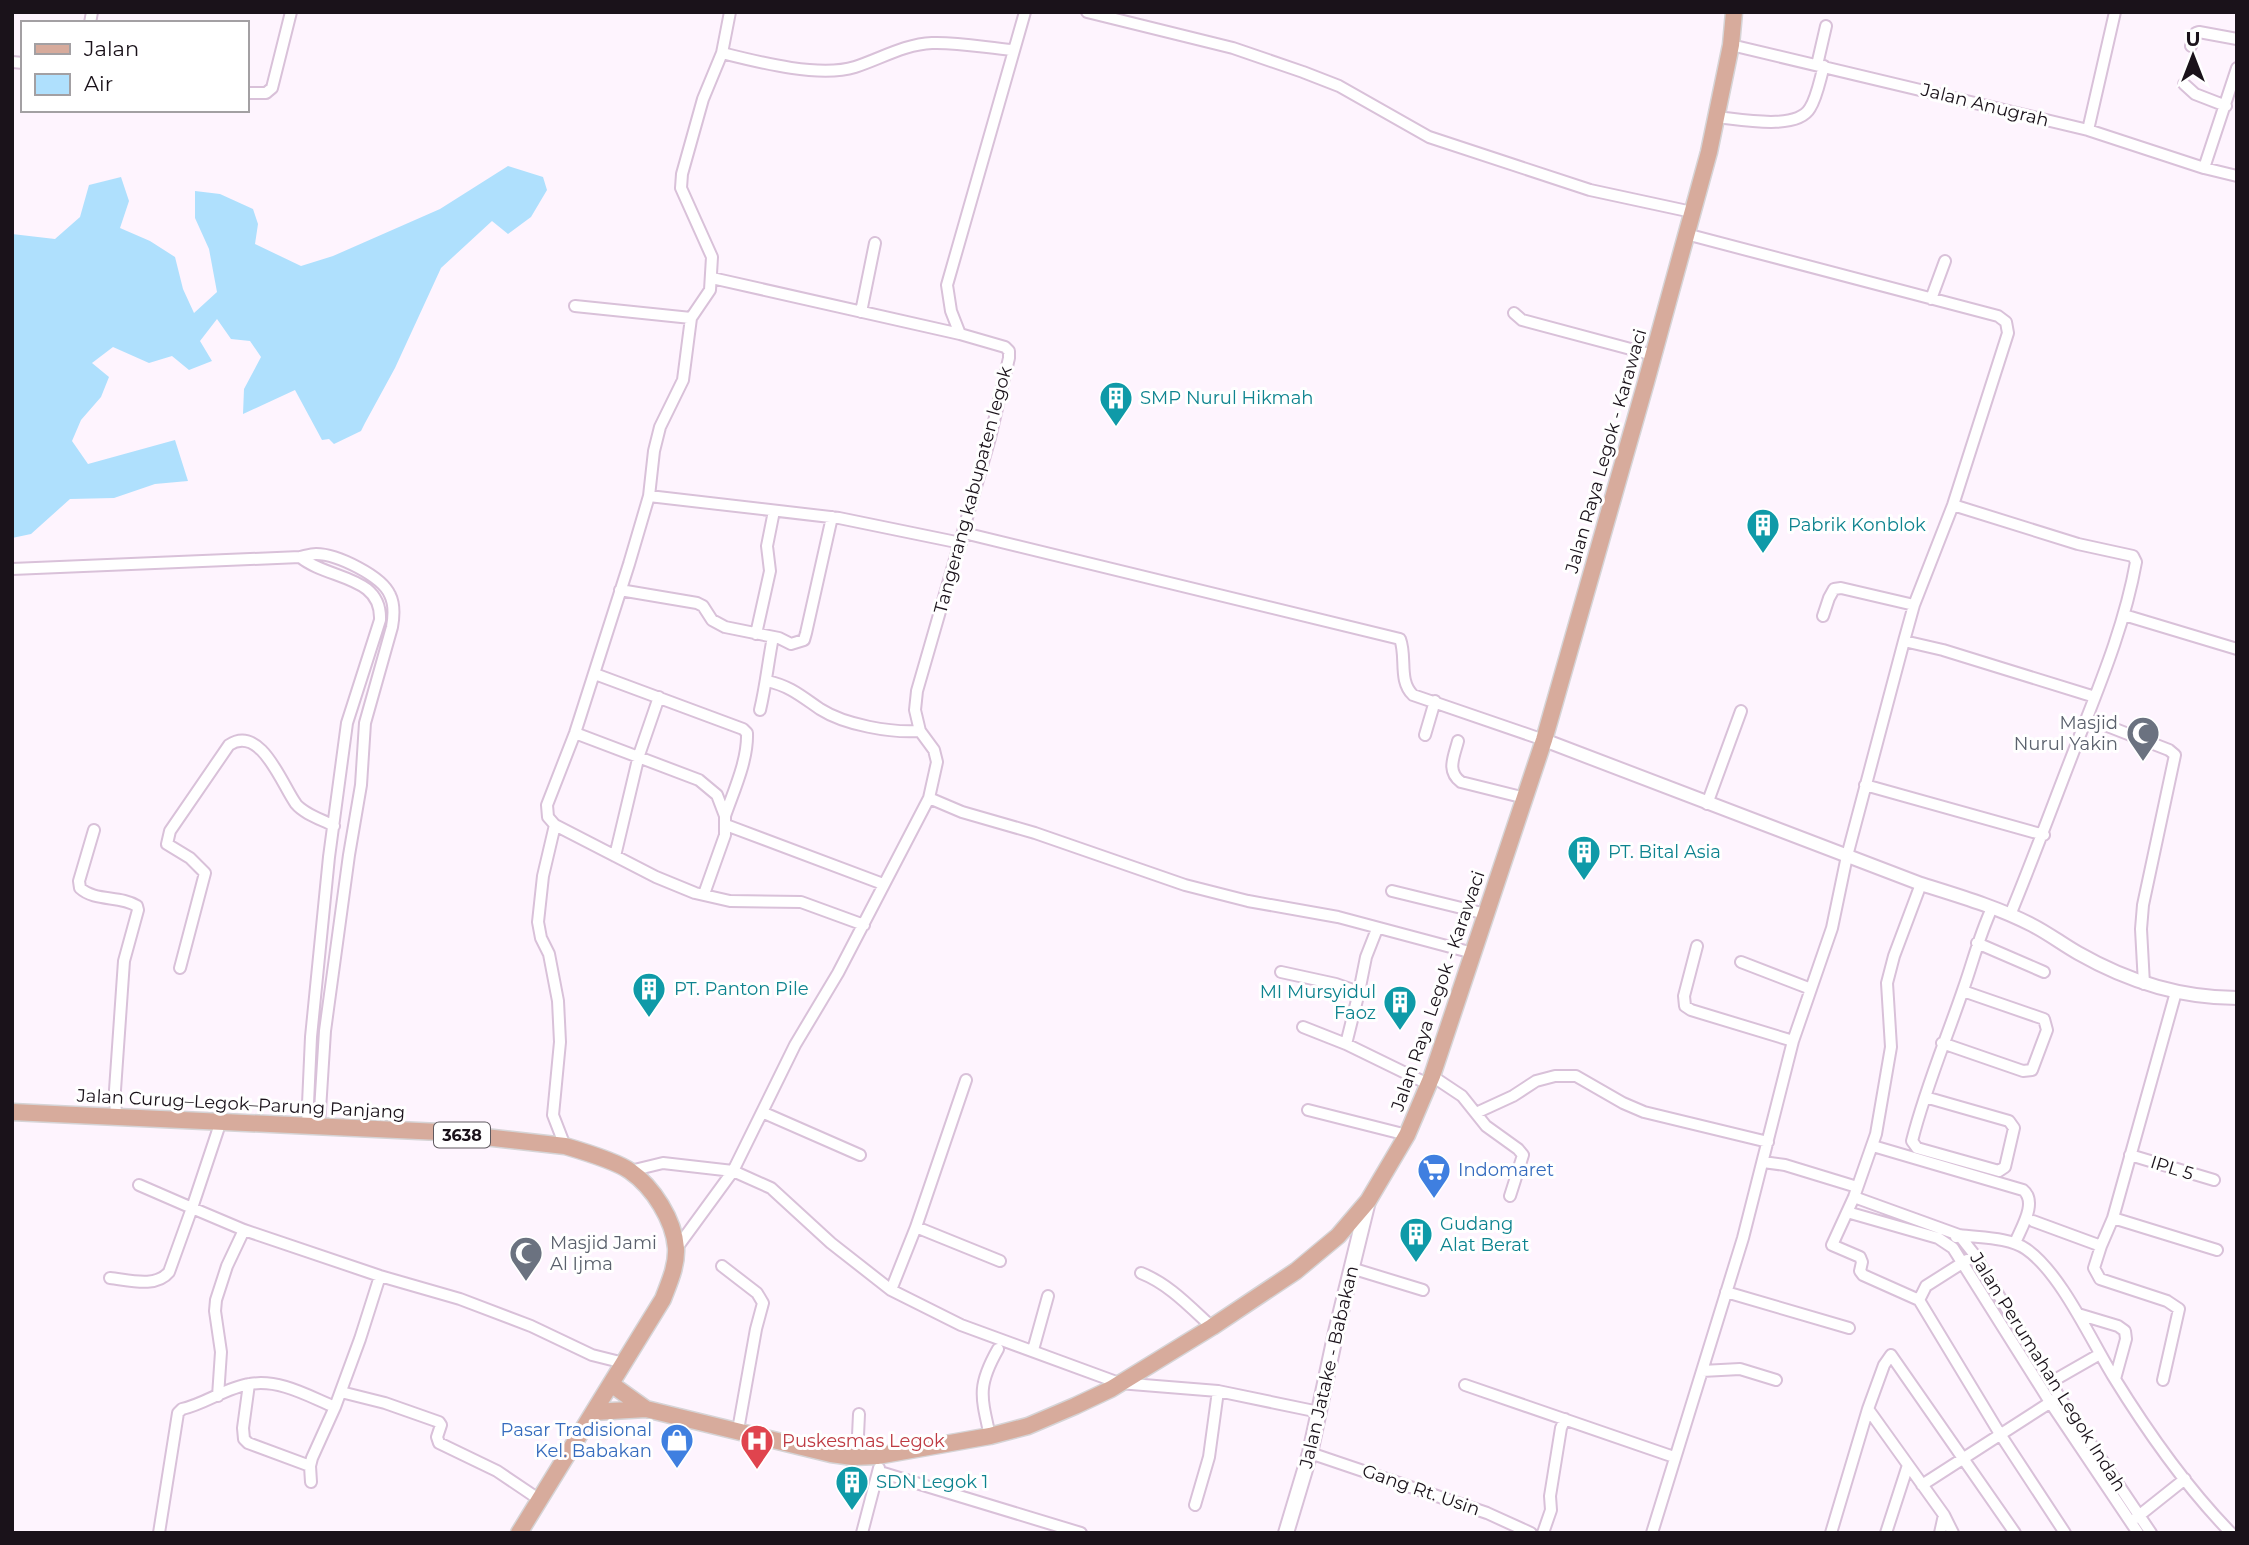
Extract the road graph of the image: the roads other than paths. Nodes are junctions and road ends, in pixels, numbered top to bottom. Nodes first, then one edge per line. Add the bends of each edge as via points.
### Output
1 (291, 12) edge
2 (730, 12) edge
3 (1025, 12) edge
4 (1087, 12) edge
5 (1734, 12) edge
6 (2115, 12) edge
7 (1826, 26) dead end
8 (2237, 39) edge
9 (1731, 45) junction
10 (2191, 46) dead end
11 (1013, 50) junction
12 (722, 53) junction
13 (1820, 66) junction
14 (2237, 68) edge
15 (2184, 83) dead end
16 (248, 93) edge
17 (2230, 100) edge
18 (1716, 117) junction
19 (2088, 130) junction
20 (2204, 168) junction
21 (2237, 176) edge
22 (1692, 212) junction
23 (1686, 234) junction
24 (875, 243) dead end
25 (1945, 261) dead end
26 (712, 278) junction
27 (1931, 299) junction
28 (575, 306) dead end
29 (861, 312) junction
30 (1514, 313) dead end
31 (691, 318) junction
32 (960, 334) junction
33 (1653, 355) junction
34 (649, 496) junction
35 (1953, 505) junction
36 (774, 510) junction
37 (832, 517) junction
38 (962, 538) junction
39 (300, 557) junction
40 (12, 569) edge
41 (621, 590) junction
42 (393, 604) junction
43 (380, 605) junction
44 (1914, 605) junction
45 (2124, 615) junction
46 (1823, 616) dead end
47 (756, 634) junction
48 (773, 637) junction
49 (1904, 641) junction
50 (2237, 649) edge
51 (595, 674) junction
52 (767, 681) junction
53 (659, 697) junction
54 (2095, 697) junction
55 (1435, 701) junction
56 (760, 709) dead end
57 (1741, 711) dead end
58 (2087, 718) junction
59 (347, 723) junction
60 (365, 723) junction
61 (920, 731) junction
62 (575, 733) junction
63 (1425, 735) dead end
64 (1544, 740) junction
65 (1458, 741) dead end
66 (639, 755) junction
67 (1865, 785) junction
68 (929, 798) junction
69 (1525, 798) junction
70 (1707, 804) junction
71 (725, 820) junction
72 (555, 825) junction
73 (334, 826) junction
74 (94, 830) dead end
75 (2044, 835) junction
76 (349, 855) junction
77 (615, 856) junction
78 (1847, 856) junction
79 (329, 857) junction
80 (883, 884) junction
81 (1921, 884) junction
82 (1392, 891) dead end
83 (704, 894) junction
84 (1992, 908) junction
85 (1486, 914) junction
86 (2011, 915) junction
87 (864, 925) junction
88 (1377, 929) junction
89 (1977, 943) junction
90 (1697, 946) dead end
91 (1473, 953) junction
92 (1741, 962) dead end
93 (180, 968) dead end
94 (1281, 972) dead end
95 (2044, 972) dead end
96 (2144, 984) junction
97 (1811, 989) junction
98 (1963, 991) junction
99 (1359, 992) junction
100 (2176, 992) junction
101 (2237, 998) edge
102 (1303, 1027) dead end
103 (1793, 1041) junction
104 (1942, 1043) junction
105 (1346, 1044) junction
106 (966, 1080) dead end
107 (1430, 1080) junction
108 (1925, 1097) junction
109 (1308, 1110) dead end
110 (12, 1112) edge
111 (762, 1112) junction
112 (1476, 1113) junction
113 (116, 1118) junction
114 (221, 1121) junction
115 (313, 1126) junction
116 (1407, 1135) junction
117 (1768, 1142) junction
118 (565, 1146) junction
119 (1874, 1146) junction
120 (860, 1155) dead end
121 (2130, 1155) junction
122 (1763, 1162) junction
123 (630, 1171) junction
124 (733, 1171) junction
125 (2214, 1180) dead end
126 (139, 1185) dead end
127 (1856, 1192) junction
128 (1510, 1196) dead end
129 (1368, 1201) junction
130 (192, 1208) junction
131 (1847, 1212) junction
132 (1912, 1218) junction
133 (2113, 1218) junction
134 (2033, 1221) dead end
135 (916, 1227) junction
136 (1908, 1229) junction
137 (244, 1230) junction
138 (1959, 1235) junction
139 (1947, 1243) junction
140 (2015, 1243) junction
141 (2101, 1246) junction
142 (676, 1249) junction
143 (2217, 1250) dead end
144 (1974, 1254) junction
145 (1000, 1261) dead end
146 (1963, 1262) junction
147 (722, 1266) dead end
148 (1351, 1268) junction
149 (1141, 1273) dead end
150 (380, 1276) junction
151 (110, 1278) dead end
152 (891, 1290) junction
153 (1423, 1290) dead end
154 (1726, 1292) junction
155 (1048, 1296) dead end
156 (1919, 1300) junction
157 (2078, 1314) junction
158 (1212, 1327) junction
159 (1849, 1328) dead end
160 (998, 1349) dead end
161 (1033, 1350) junction
162 (2099, 1354) junction
163 (624, 1363) junction
164 (1702, 1371) junction
165 (2115, 1379) junction
166 (2163, 1380) dead end
167 (1776, 1381) dead end
168 (2051, 1382) junction
169 (249, 1384) junction
170 (611, 1384) junction
171 (1119, 1384) junction
172 (1465, 1385) dead end
173 (1218, 1391) junction
174 (341, 1392) junction
175 (218, 1396) junction
176 (2055, 1400) junction
177 (335, 1407) junction
178 (646, 1409) junction
179 (1868, 1409) junction
180 (594, 1412) junction
181 (1320, 1412) junction
182 (859, 1414) dead end
183 (1565, 1419) junction
184 (738, 1430) junction
185 (2000, 1434) junction
186 (990, 1436) junction
187 (1310, 1453) junction
188 (857, 1457) junction
189 (1674, 1457) junction
190 (1963, 1458) junction
191 (878, 1464) junction
192 (1908, 1465) junction
193 (310, 1466) junction
194 (2185, 1479) junction
195 (311, 1482) dead end
196 (1922, 1485) junction
197 (540, 1500) junction
198 (1195, 1505) dead end
199 (1944, 1516) junction
200 (2135, 1518) junction
201 (1654, 1532) edge
202 (2137, 1532) edge
203 (159, 1533) edge
204 (519, 1533) edge
205 (862, 1533) edge
206 (1081, 1533) edge
207 (1286, 1533) edge
208 (1531, 1533) edge
209 (1543, 1533) edge
210 (1831, 1533) edge
211 (1886, 1533) edge
212 (1940, 1533) edge
213 (1953, 1533) edge
214 (2015, 1533) edge
215 (2065, 1533) edge
216 (2151, 1533) edge
217 (2231, 1533) edge

1 - 16 street via 272,88
2 - 12 street
3 - 11 street
4 - 22 street via 1233,48 1339,86 1429,137 1590,190
5 - 9 main road, Jalan Raya Legok - Karawaci
6 - 19 street
7 - 13 street
8 - 10 street via 2199,32
9 - 13 street, Jalan Anugrah
9 - 18 main road, Jalan Raya Legok - Karawaci
11 - 12 street via 931,43 852,68 808,70
11 - 32 street via 947,285
12 - 26 street via 703,99 681,188 712,257
13 - 18 street via 1811,108 1794,120
13 - 19 street, Jalan Anugrah
14 - 17 street
15 - 17 street via 2195,94
17 - 20 street
18 - 22 main road, Jalan Raya Legok - Karawaci
19 - 20 street, Jalan Anugrah
20 - 21 street, Jalan Anugrah
22 - 23 main road, Jalan Raya Legok - Karawaci
23 - 27 street
23 - 33 main road, Jalan Raya Legok - Karawaci
24 - 29 street
25 - 27 street
26 - 29 street
26 - 31 street via 706,298
27 - 35 street via 1998,316 2006,322 2008,333
28 - 31 street
29 - 32 street
30 - 33 street via 1541,326
31 - 34 street via 683,380 660,427
32 - 38 street, Tangerang kabupaten legok via 1009,351
33 - 64 main road, Jalan Raya Legok - Karawaci
34 - 36 street
34 - 41 street
35 - 44 street
35 - 45 street via 2133,556 2136,562
36 - 37 street
36 - 47 street via 767,546 770,571
37 - 38 street
37 - 48 street via 804,640 791,644
38 - 55 street via 1400,639 1407,690
38 - 61 street, Tangerang kabupaten legok via 917,691
39 - 40 street
39 - 42 street via 328,556 376,577
39 - 43 street via 362,585
41 - 47 street via 697,603 712,620
41 - 51 street
42 - 43 street
42 - 60 street via 392,627
43 - 59 street via 380,620
44 - 46 street via 1841,588 1834,589
44 - 49 street
45 - 50 street
45 - 54 street
47 - 48 street
48 - 52 street
49 - 54 street
49 - 67 street
51 - 53 street
51 - 62 street
52 - 56 street
52 - 61 street via 784,684 821,709 878,730
53 - 66 street
53 - 71 street via 747,733
54 - 58 street
55 - 63 street
55 - 64 street
57 - 70 street
58 - 75 street
58 - 96 street via 2175,755 2143,905
59 - 60 street
59 - 73 street
60 - 76 street
61 - 68 street, Tangerang kabupaten legok via 937,762
62 - 66 street
62 - 72 street via 547,805 548,817
64 - 69 main road, Jalan Raya Legok - Karawaci
64 - 70 street
65 - 69 street via 1453,776
66 - 71 street via 699,780 717,795
66 - 77 street
67 - 75 street
67 - 78 street
68 - 80 street, Tangerang kabupaten legok
68 - 88 street via 1185,885
69 - 85 main road, Jalan Raya Legok - Karawaci
70 - 78 street
71 - 80 street
71 - 83 street via 725,835
72 - 77 street
72 - 118 street via 538,922 558,1001 560,1042 553,1115
73 - 79 street
73 - 93 street via 298,806 268,756 256,745 246,740 229,745 170,831 167,844 205,873
74 - 113 street via 80,888 88,894 128,901 138,910 124,961
75 - 86 street
76 - 79 street
76 - 115 street
77 - 83 street
78 - 81 street
78 - 97 street via 1832,928
79 - 115 street via 311,1037
80 - 87 street, Tangerang kabupaten legok
81 - 84 street
81 - 119 street via 1887,983 1891,1046
82 - 85 street
83 - 87 street via 730,901 800,902
84 - 86 street
84 - 89 street
85 - 91 main road, Jalan Raya Legok - Karawaci
86 - 96 street
87 - 111 street, Tangerang kabupaten legok
88 - 91 street
88 - 99 street
89 - 95 street
89 - 98 street
90 - 103 street via 1685,1006
91 - 107 main road, Jalan Raya Legok - Karawaci
92 - 97 street
94 - 99 street
96 - 100 street
97 - 103 street
98 - 104 street
98 - 104 street via 2044,1019 2047,1030 2032,1070 2023,1071
99 - 105 street
100 - 101 street
100 - 121 street
102 - 105 street
103 - 117 street
104 - 108 street
105 - 107 street
106 - 135 street
107 - 112 street via 1462,1096
107 - 116 main road, Jalan Raya Legok - Karawaci
108 - 108 street via 2009,1121 2014,1128 2005,1167 1999,1171 1916,1148 1912,1141
109 - 116 street
110 - 113 main road, Jalan Curug–Legok–Parung Panjang / 3638
111 - 120 street
111 - 124 street, Tangerang kabupaten legok
112 - 117 street via 1536,1081 1576,1076 1644,1112
112 - 128 street via 1523,1155
113 - 114 main road, Jalan Curug–Legok–Parung Panjang / 3638
114 - 115 main road, Jalan Curug–Legok–Parung Panjang / 3638
114 - 130 street
115 - 118 main road, Jalan Curug–Legok–Parung Panjang / 3638 via 440,1132
116 - 129 main road, Jalan Raya Legok - Karawaci
117 - 122 street
118 - 123 main road, Jalan Curug–Legok–Parung Panjang / 3638
119 - 127 street
119 - 140 street via 2023,1191 2031,1202
121 - 125 street, IPL 5
121 - 133 street
122 - 127 street, Jalan Perumahan Legok Indah via 1786,1165
122 - 154 street
123 - 124 street via 663,1163
123 - 142 main road, Jalan Curug–Legok–Parung Panjang / 3638 via 659,1201 673,1227
124 - 142 street, Tangerang kabupaten legok
124 - 152 street via 771,1188
126 - 130 street
127 - 131 street
127 - 132 street, Jalan Perumahan Legok Indah
129 - 148 main road, Jalan Jatake - Babakan
129 - 158 main road, Jalan Raya Legok - Karawaci via 1338,1237 1296,1271
130 - 137 street
130 - 151 street via 164,1278
131 - 136 street, Jalan Perumahan Legok Indah
131 - 156 street via 1833,1246 1860,1257 1863,1275
132 - 136 street
132 - 138 street, Jalan Perumahan Legok Indah
133 - 141 street
133 - 143 street
134 - 141 street
135 - 145 street
135 - 152 street
136 - 139 street, Jalan Perumahan Legok Indah
137 - 150 street
137 - 175 street via 216,1300 221,1352
138 - 139 street
138 - 140 street
138 - 144 street, Jalan Perumahan Legok Indah
139 - 146 street, Jalan Perumahan Legok Indah
140 - 157 street via 2039,1259
141 - 166 street via 2094,1268 2099,1279 2179,1309
142 - 163 main road, Jalan Curug–Legok–Parung Panjang / 3638 via 663,1299
144 - 146 street
144 - 168 street, Jalan Perumahan Legok Indah
146 - 156 street via 1926,1286
146 - 176 street, Jalan Perumahan Legok Indah
147 - 184 street via 764,1303
148 - 153 street
148 - 181 main road, Jalan Jatake - Babakan
149 - 158 street via 1177,1294
150 - 163 street via 460,1299 531,1325 592,1355
150 - 174 street
152 - 161 street via 961,1325
154 - 159 street
154 - 164 street
155 - 161 street
156 - 185 street
157 - 162 street
157 - 165 street via 2125,1331
158 - 171 main road, Jalan Raya Legok - Karawaci
160 - 186 street via 984,1376 981,1398
161 - 171 street
162 - 165 street
162 - 168 street
163 - 170 main road, Jalan Curug–Legok–Parung Panjang / 3638
164 - 167 street via 1740,1369
164 - 189 street
165 - 194 street
168 - 176 street, Jalan Perumahan Legok Indah
169 - 175 street
169 - 177 street via 276,1384
169 - 193 street via 244,1439
170 - 178 main road
170 - 180 main road, Jalan Curug–Legok–Parung Panjang / 3638
171 - 173 street
171 - 186 main road, Jalan Raya Legok - Karawaci via 1028,1426
172 - 183 street
173 - 181 street
173 - 198 street via 1209,1457
174 - 177 street
174 - 197 street via 439,1422 439,1443 497,1471
175 - 203 street via 178,1413
176 - 185 street
176 - 200 street, Jalan Perumahan Legok Indah
177 - 193 street
178 - 180 main road
178 - 184 main road, Jalan Raya Legok - Karawaci
179 - 190 street via 1891,1355
179 - 192 street
179 - 210 street
180 - 197 main road, Jalan Curug–Legok–Parung Panjang / 3638
181 - 187 main road, Jalan Jatake - Babakan
182 - 188 street
183 - 189 street
183 - 209 street
184 - 188 main road, Jalan Raya Legok - Karawaci
185 - 190 street
185 - 215 street
186 - 191 main road, Jalan Raya Legok - Karawaci
187 - 207 main road, Jalan Jatake - Babakan
187 - 208 street, Gang Rt. Usin via 1488,1513
188 - 191 main road, Jalan Raya Legok - Karawaci
189 - 201 street
190 - 196 street
190 - 214 street
191 - 205 street
191 - 206 street
192 - 196 street
192 - 211 street
193 - 195 street
194 - 200 street
194 - 217 street
196 - 199 street
197 - 204 main road, Jalan Curug–Legok–Parung Panjang / 3638
199 - 212 street
199 - 213 street
200 - 202 street, Jalan Perumahan Legok Indah
200 - 216 street, Jalan Perumahan Legok Indah

